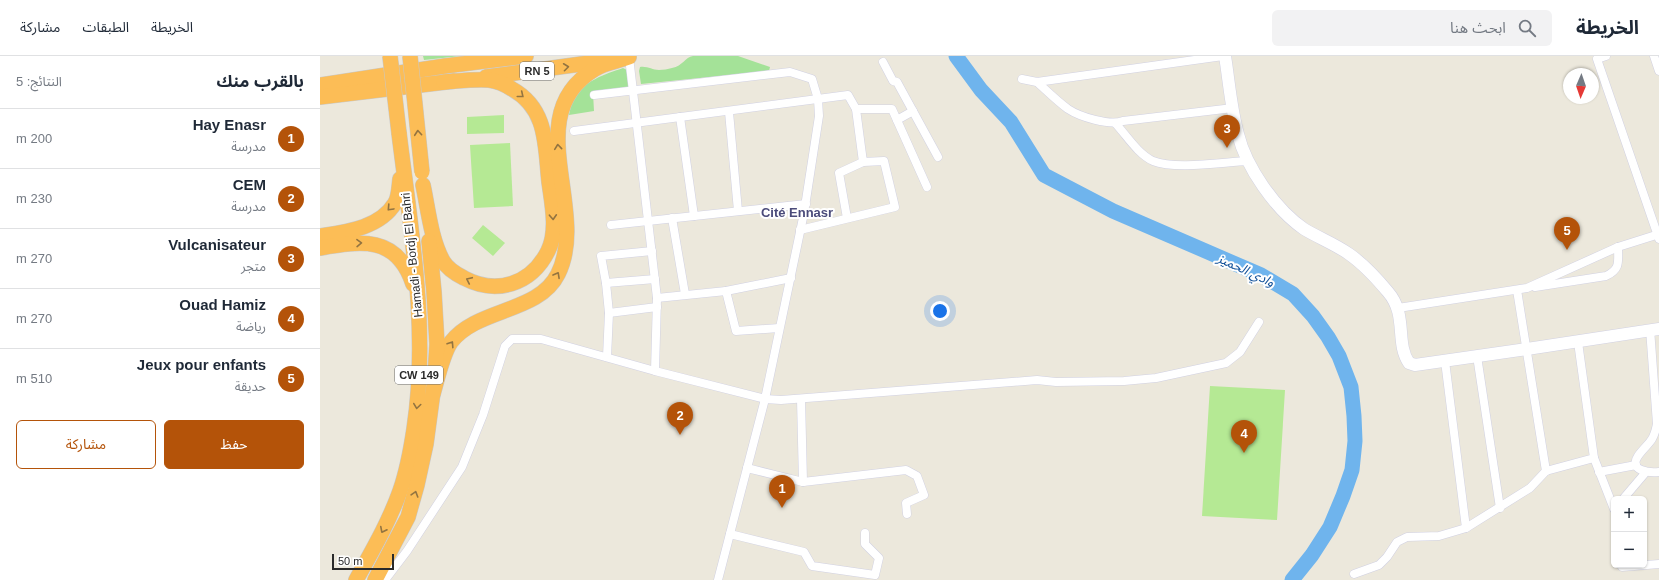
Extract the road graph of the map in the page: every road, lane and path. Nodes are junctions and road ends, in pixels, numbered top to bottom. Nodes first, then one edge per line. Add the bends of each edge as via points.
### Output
1 (390, 56) edge
2 (410, 56) edge
3 (493, 56) edge
4 (526, 56) edge
5 (1224, 56) edge
6 (1606, 56) edge
7 (1654, 56) edge
8 (633, 57) edge
9 (883, 62) dead end
10 (445, 66) junction
11 (1659, 71) edge
12 (1022, 79) dead end
13 (444, 82) junction
14 (1037, 82) junction
15 (320, 83) edge
16 (370, 85) junction
17 (633, 90) junction
18 (594, 95) dead end
19 (320, 99) edge
20 (818, 99) junction
21 (1233, 108) junction
22 (856, 109) junction
23 (913, 111) junction
24 (729, 112) junction
25 (680, 117) junction
26 (897, 120) junction
27 (637, 122) junction
28 (1116, 124) junction
29 (574, 131) dead end
30 (938, 157) dead end
31 (402, 158) junction
32 (1248, 160) junction
33 (863, 162) junction
34 (422, 178) junction
35 (928, 187) dead end
36 (806, 204) junction
37 (738, 211) junction
38 (694, 216) junction
39 (672, 218) junction
40 (847, 218) junction
41 (649, 221) junction
42 (611, 224) dead end
43 (800, 230) junction
44 (320, 236) edge
45 (1658, 236) edge
46 (1618, 247) junction
47 (320, 248) edge
48 (652, 251) junction
49 (791, 278) junction
50 (655, 279) junction
51 (606, 283) junction
52 (1527, 288) junction
53 (726, 290) junction
54 (1517, 290) junction
55 (685, 294) junction
56 (657, 298) junction
57 (418, 300) junction
58 (657, 307) junction
59 (1398, 308) junction
60 (609, 313) junction
61 (1259, 322) dead end
62 (779, 328) junction
63 (1654, 329) edge
64 (1578, 342) junction
65 (1527, 349) junction
66 (1477, 356) junction
67 (607, 357) junction
68 (1445, 361) junction
69 (655, 371) junction
70 (433, 394) junction
71 (765, 399) junction
72 (801, 399) junction
73 (1594, 458) junction
74 (1636, 465) junction
75 (747, 468) junction
76 (1546, 471) junction
77 (1599, 472) junction
78 (1646, 472) junction
79 (1659, 472) edge
80 (803, 482) junction
81 (1626, 496) edge
82 (1611, 502) edge
83 (1500, 508) junction
84 (906, 514) dead end
85 (1466, 528) junction
86 (865, 533) dead end
87 (730, 534) junction
88 (1659, 564) edge
89 (1647, 565) edge
90 (1354, 574) dead end
91 (356, 580) edge
92 (375, 580) edge
93 (385, 580) edge
94 (718, 580) edge

1 - 31 highway, Hamadi - Bordj El Bahri / CW 149, bridge
34 -> 2 highway, CW 149, bridge
3 - 10 highway
4 - 10 highway, RN 5
5 - 14 street
5 - 21 street
6 - 45 street via 1597,59
7 - 11 street
13 -> 8 highway, RN 5
8 - 17 street
70 -> 8 highway via 450,343 461,332 474,322 547,290 558,275 564,256 566,233 557,140 566,96 577,82 596,68
9 - 23 street
10 - 16 highway, RN 5
12 - 14 street
13 - 16 highway, RN 5
13 -> 34 highway via 491,80 506,85 522,94 534,107 542,122 553,237 538,267 521,280 504,286 488,287 461,277 443,262 436,245
14 - 28 street via 1069,110 1090,119
15 - 16 highway
16 - 19 highway
17 - 18 street
17 - 20 street via 790,72 812,79
17 - 27 street
20 - 22 street via 848,95
20 - 24 street
20 - 36 street via 819,116
21 - 28 street via 1122,121
21 - 32 street via 1238,134
22 - 26 street via 892,109
22 - 33 street
23 - 26 street
23 - 30 street
24 - 25 street
24 - 37 street
25 - 27 street
25 - 38 street
26 - 35 street
27 - 29 street
27 - 41 street
28 - 32 street via 1138,150 1152,161 1173,166
31 -> 44 highway via 396,203 382,217 349,231
31 - 57 highway, Hamadi - Bordj El Bahri / CW 149
32 - 59 street via 1273,199 1289,216 1308,231 1350,255 1388,291
33 - 40 street via 838,173
33 - 40 street via 884,161 895,207
34 - 70 highway, Hamadi - Bordj El Bahri / CW 149 via 437,344
36 - 37 street
36 - 43 street
37 - 38 street
38 - 39 street
39 - 41 street
39 - 55 street
40 - 43 street
41 - 42 street
41 - 48 street
43 - 49 street
45 - 46 street
46 - 52 street
46 - 52 street via 1617,268 1606,276
47 -> 57 highway via 368,242 386,248 410,273
48 - 50 street
48 - 51 street via 601,256
49 - 53 street
49 - 62 street
50 - 51 street
50 - 56 street
51 - 60 street
52 - 54 street
53 - 55 street
53 - 62 street via 736,331
54 - 59 street
54 - 65 street
55 - 56 street
56 - 58 street
57 -> 91 highway, Hamadi - Bordj El Bahri / CW 149 via 418,400 411,447 401,490
58 - 60 street
58 - 69 street
59 - 68 street via 1409,363 1415,365
60 - 67 street
61 - 72 street via 1240,352 1226,363 1156,378 1124,381 1037,380
62 - 71 street
63 - 64 street
63 - 74 street via 1657,424 1652,438 1637,457
64 - 65 street
64 - 73 street
65 - 66 street
65 - 76 street
66 - 68 street
66 - 83 street
67 - 69 street
67 - 93 street via 542,339 519,338 507,342 483,415 462,466
68 - 85 street
69 - 71 street
92 -> 70 highway, Hamadi - Bordj El Bahri / CW 149 via 408,517 426,444
71 - 72 street
71 - 75 street
72 - 80 street
73 - 76 street
73 - 77 street
74 - 77 street
74 - 78 street
75 - 80 street
75 - 87 street
76 - 83 street via 1530,488
77 - 82 street
78 - 79 street
78 - 81 street
80 - 84 street via 906,470 917,476 924,495 906,503
83 - 85 street
85 - 90 street via 1438,536 1407,537 1397,542 1388,557 1379,565
86 - 87 street via 865,544 879,558 874,575 812,566 804,552
87 - 94 street
88 - 89 street

